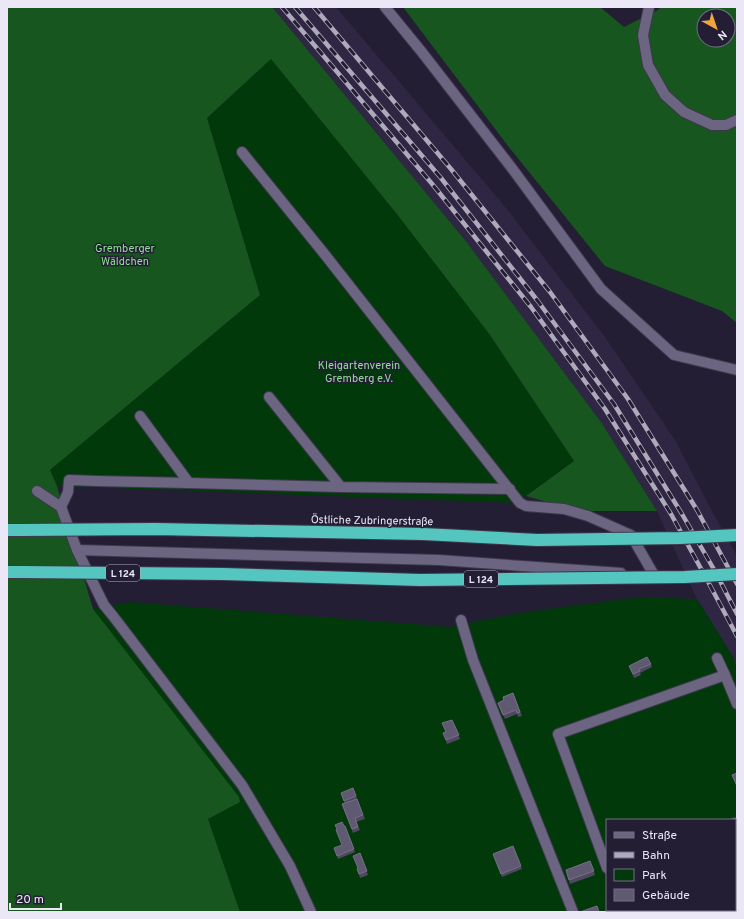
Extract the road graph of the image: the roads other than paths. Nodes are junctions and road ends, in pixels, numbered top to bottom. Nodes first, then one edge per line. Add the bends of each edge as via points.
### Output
1 (385, 7) edge
2 (649, 7) edge
3 (737, 120) edge
4 (242, 152) dead end
5 (737, 370) edge
6 (269, 397) dead end
7 (140, 416) dead end
8 (189, 483) junction
9 (342, 487) junction
10 (510, 489) junction
11 (37, 491) dead end
12 (61, 507) junction
13 (7, 530) edge
14 (737, 535) edge
15 (77, 550) junction
16 (7, 572) edge
17 (654, 575) junction
18 (737, 575) edge
19 (461, 620) dead end
20 (717, 658) dead end
21 (726, 675) junction
22 (737, 704) edge
23 (606, 863) edge
24 (310, 912) edge
25 (573, 912) edge

1 - 5 lane via 511,167 601,289 674,355
2 - 3 lane via 643,35 648,65 665,95 684,112 712,125 726,125
4 - 10 lane
6 - 9 lane
7 - 8 lane
8 - 9 lane
8 - 12 lane via 69,480 68,492
9 - 10 lane
10 - 17 lane via 520,503 526,506 564,509 588,516 631,535
11 - 12 lane
12 - 15 lane
13 - 14 highway, Östliche Zubringerstraße, bridge via 178,529 423,534 537,540
15 - 17 lane via 439,560
15 - 24 lane via 104,605 242,785 290,866
16 - 18 highway, L 124, bridge via 224,574 420,580
17 - 18 lane
19 - 25 lane via 473,660
20 - 21 lane
21 - 22 lane
21 - 23 lane via 558,734

